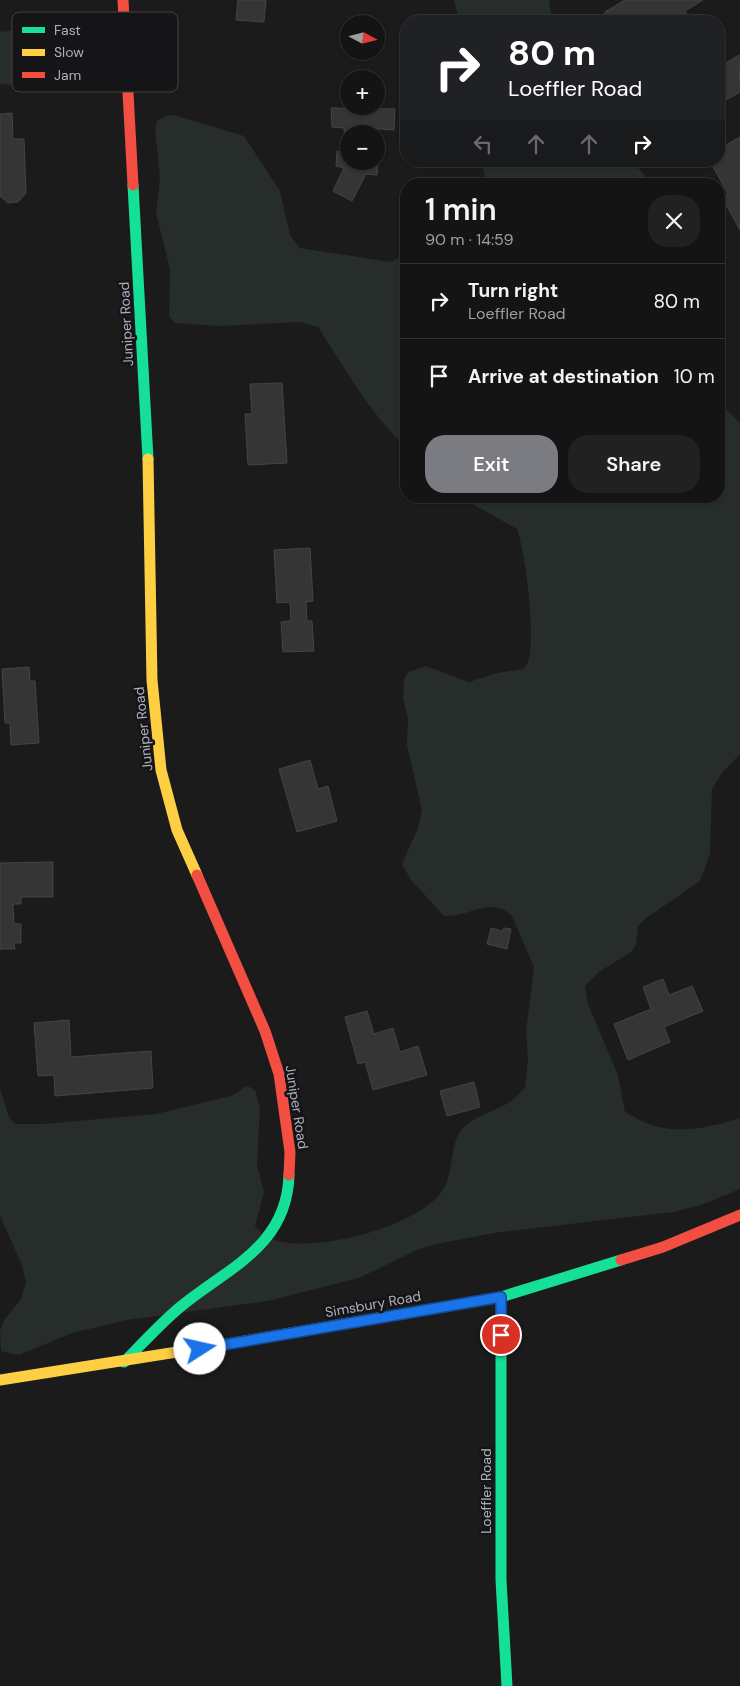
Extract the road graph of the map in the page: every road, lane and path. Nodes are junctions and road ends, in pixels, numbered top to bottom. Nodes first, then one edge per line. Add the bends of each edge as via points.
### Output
1 (128, 92) edge
2 (740, 1215) edge
3 (501, 1297) junction
4 (124, 1362) junction
5 (0, 1380) edge
6 (507, 1686) edge

1 - 4 street, Juniper Road via 149,478 152,680 161,770 176,830 265,1031 279,1074 290,1152 290,1181 284,1209 266,1240 244,1261 179,1308
2 - 3 street, Simsbury Road via 664,1247
3 - 4 street, Simsbury Road
3 - 6 street, Loeffler Road via 501,1580
4 - 5 street, Simsbury Road

